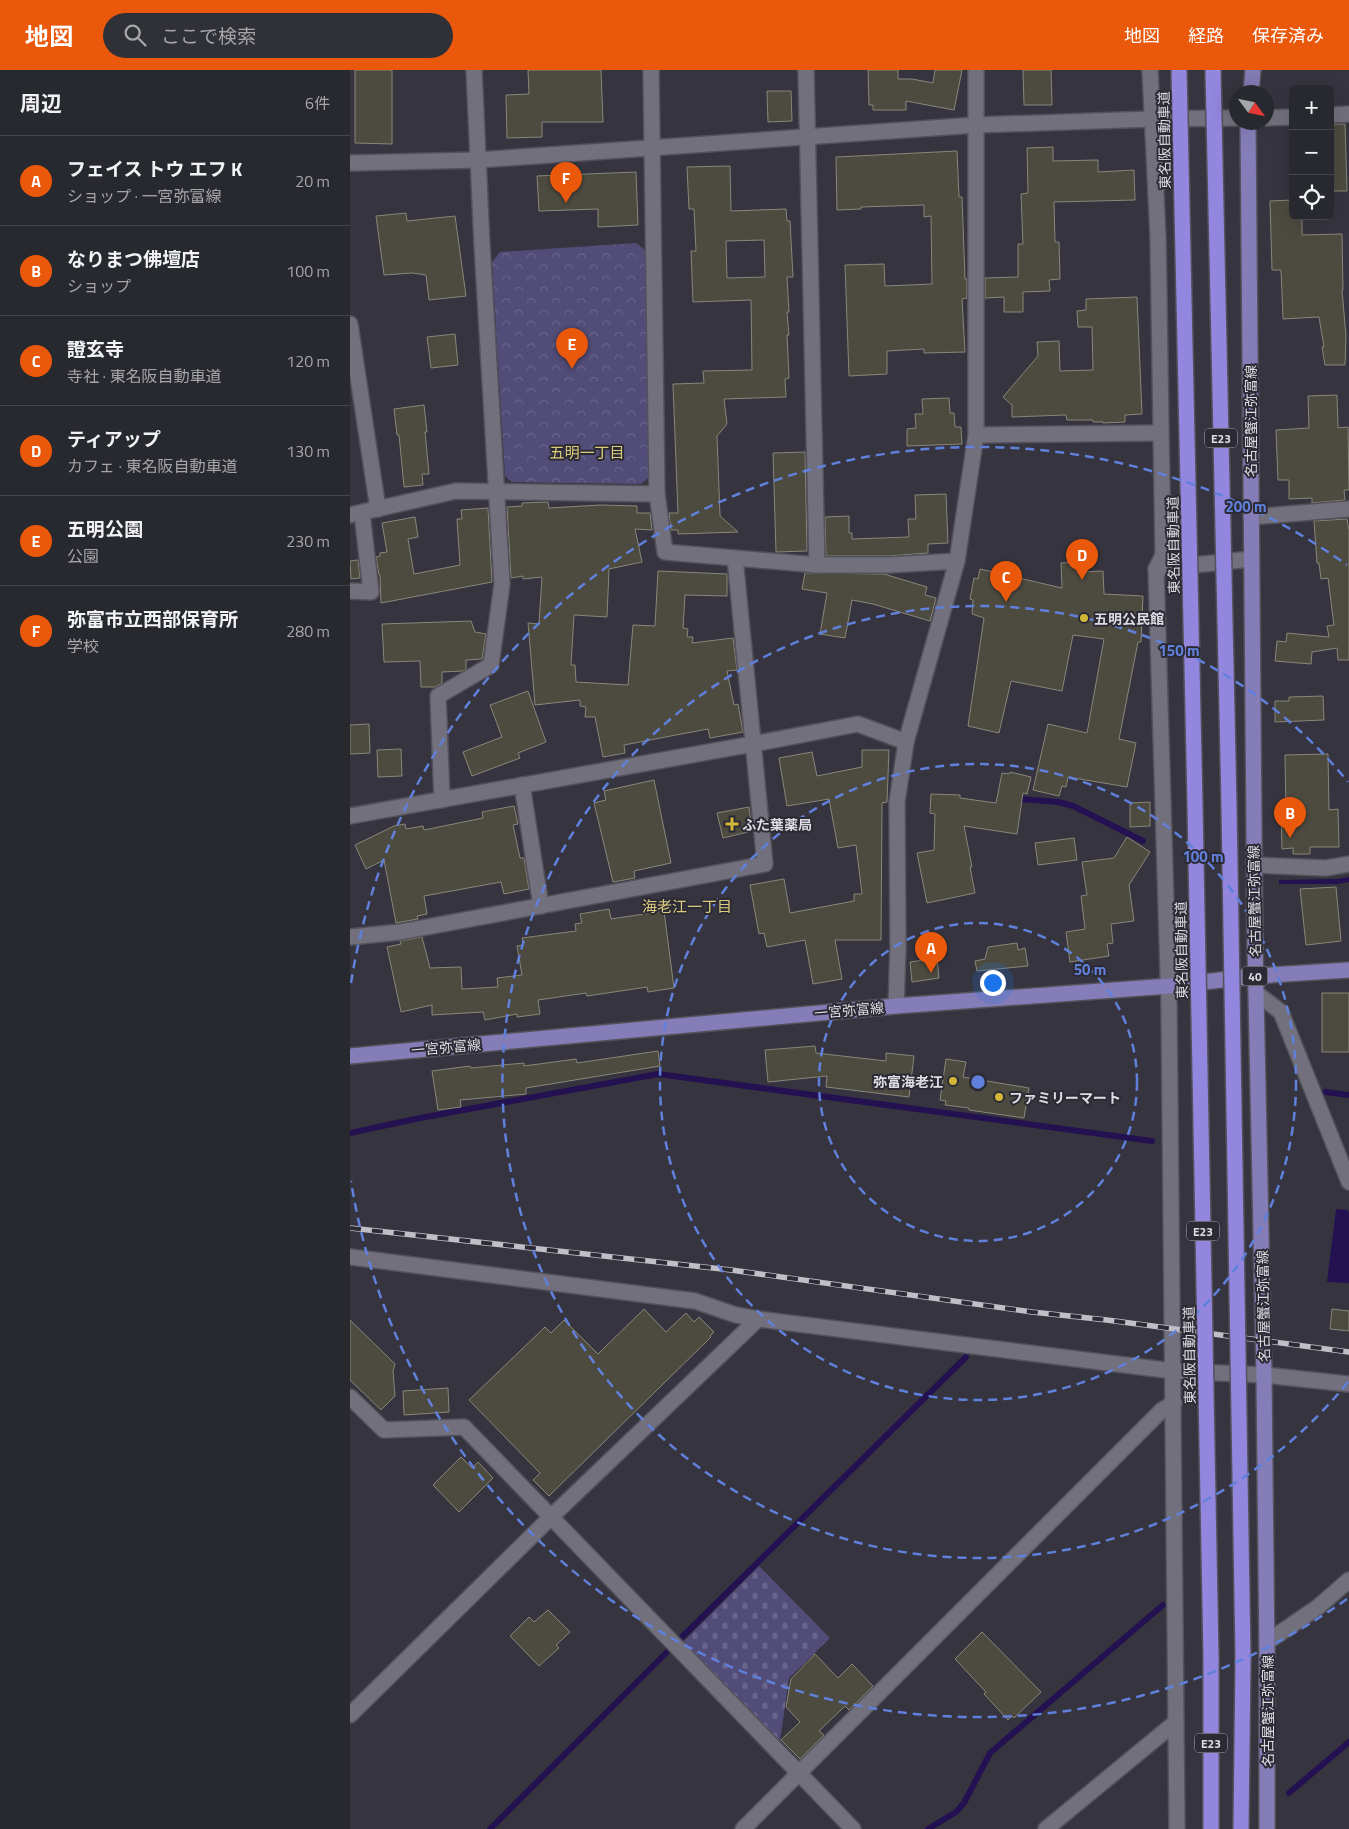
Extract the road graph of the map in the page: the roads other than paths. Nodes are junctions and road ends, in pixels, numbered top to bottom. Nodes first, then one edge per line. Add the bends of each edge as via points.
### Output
1 (474, 70) edge
2 (651, 70) edge
3 (806, 70) edge
4 (976, 70) edge
5 (1150, 70) edge
6 (1178, 70) edge
7 (1213, 70) edge
8 (1253, 70) edge
9 (1252, 85) edge
10 (1349, 114) edge
11 (1334, 115) edge
12 (1289, 116) edge
13 (1274, 117) edge
14 (1229, 118) edge
15 (1152, 119) junction
16 (976, 125) junction
17 (1248, 130) edge
18 (808, 137) junction
19 (653, 148) junction
20 (478, 160) junction
21 (350, 163) edge
22 (350, 324) edge
23 (1160, 433) junction
24 (976, 435) junction
25 (496, 492) junction
26 (657, 494) junction
27 (1349, 509) edge
28 (378, 510) junction
29 (356, 514) edge
30 (1251, 517) junction
31 (735, 558) junction
32 (1251, 559) junction
33 (957, 561) junction
34 (817, 566) junction
35 (1156, 569) junction
36 (350, 591) edge
37 (906, 742) junction
38 (753, 744) junction
39 (522, 785) junction
40 (442, 800) junction
41 (350, 816) edge
42 (1349, 864) edge
43 (1254, 865) junction
44 (541, 906) junction
45 (350, 937) edge
46 (1349, 970) edge
47 (1255, 976) junction
48 (1169, 986) junction
49 (1256, 993) junction
50 (896, 1006) junction
51 (350, 1056) edge
52 (1349, 1182) edge
53 (350, 1257) edge
54 (758, 1319) junction
55 (1173, 1371) junction
56 (1264, 1375) junction
57 (1349, 1384) edge
58 (350, 1396) edge
59 (1174, 1403) junction
60 (551, 1517) junction
61 (1349, 1580) edge
62 (1267, 1642) junction
63 (350, 1715) edge
64 (1176, 1722) junction
65 (798, 1773) junction
66 (1051, 1827) edge
67 (743, 1829) edge
68 (852, 1829) edge
69 (1177, 1829) edge
70 (1211, 1829) edge
71 (1241, 1829) edge
72 (1267, 1829) edge

1 - 20 street
2 - 19 street
3 - 18 street
4 - 16 street
5 - 15 street
6 - 70 highway, 東名阪自動車道 / E23, bridge via 1211,1658
7 - 71 highway, E23, bridge via 1230,806 1243,1658
8 - 9 main road
10 - 11 street
12 - 13 street
14 - 15 street
15 - 16 street
15 - 23 street via 1158,237
16 - 18 street
16 - 24 street
17 - 30 main road, 名古屋蟹江弥富線 / 40
18 - 19 street
18 - 34 street
19 - 20 street
19 - 26 street
20 - 21 street
20 - 25 street
22 - 28 street
23 - 24 street
23 - 35 street via 1163,555
24 - 33 street
25 - 26 street
25 - 28 street via 456,492
25 - 40 street via 502,584 491,665 438,696
26 - 31 street via 665,552
27 - 30 street
28 - 29 street
29 - 36 street via 372,592
30 - 32 main road, 名古屋蟹江弥富線 / 40
31 - 34 street
31 - 38 street
32 - 35 street
32 - 43 main road, 名古屋蟹江弥富線 / 40
33 - 34 street
33 - 37 street
35 - 48 street
37 - 38 street via 858,724
37 - 50 street via 897,802
38 - 39 street
38 - 44 street via 765,864
39 - 40 street
39 - 44 street
40 - 41 street
42 - 43 street via 1326,868
43 - 47 main road, 名古屋蟹江弥富線 / 40
44 - 45 street via 400,932
46 - 47 main road, 一宮弥富線
47 - 48 main road, 一宮弥富線
47 - 49 main road, 名古屋蟹江弥富線 / 40
48 - 50 main road, 一宮弥富線
48 - 55 street
49 - 52 street via 1281,1012
49 - 56 main road, 名古屋蟹江弥富線 / 40
50 - 51 main road, 一宮弥富線
53 - 54 street via 694,1301
54 - 55 street
54 - 60 street
55 - 56 street
55 - 59 street
56 - 57 street
56 - 62 main road, 名古屋蟹江弥富線 / 40
58 - 60 street via 384,1430 464,1427
59 - 64 street
59 - 65 street via 1162,1410
60 - 63 street
60 - 65 street
61 - 62 street via 1318,1607
62 - 72 main road, 名古屋蟹江弥富線 / 40
64 - 66 street
64 - 69 street
65 - 67 street
65 - 68 street

